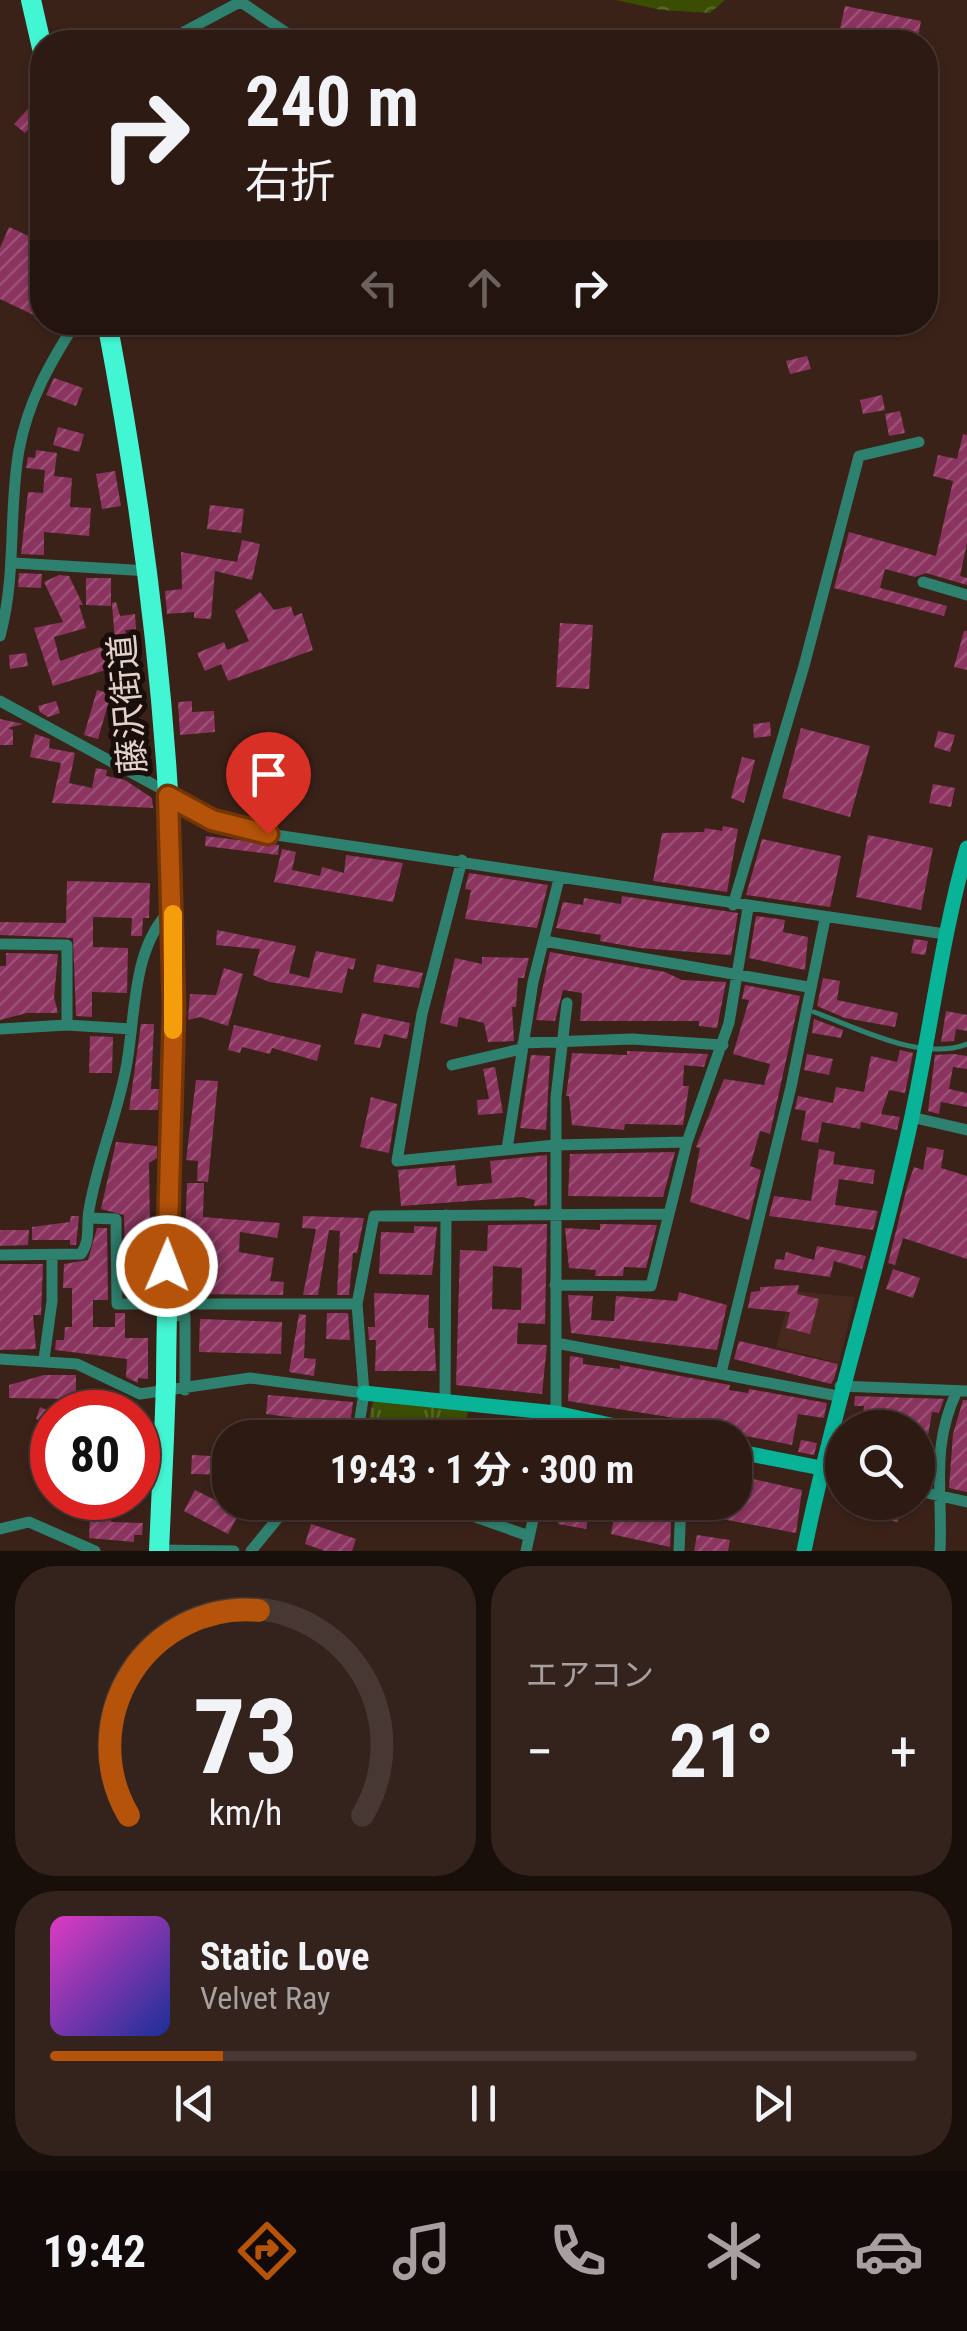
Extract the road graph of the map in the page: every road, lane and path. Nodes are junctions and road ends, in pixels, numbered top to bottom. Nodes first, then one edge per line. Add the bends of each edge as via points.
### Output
1 (31, 0) edge
2 (239, 1) edge
3 (38, 30) edge
4 (187, 30) edge
5 (282, 30) edge
6 (68, 335) edge
7 (110, 335) edge
8 (919, 442) dead end
9 (14, 562) junction
10 (148, 571) junction
11 (924, 582) dead end
12 (967, 596) edge
13 (0, 636) edge
14 (0, 701) edge
15 (168, 796) junction
16 (967, 849) edge
17 (462, 860) junction
18 (559, 878) junction
19 (733, 906) junction
20 (173, 908) junction
21 (748, 908) junction
22 (825, 919) junction
23 (945, 934) junction
24 (544, 941) junction
25 (0, 944) edge
26 (738, 977) junction
27 (808, 987) junction
28 (568, 1002) dead end
29 (814, 1012) dead end
30 (67, 1025) junction
31 (0, 1029) edge
32 (131, 1029) junction
33 (723, 1044) junction
34 (967, 1044) edge
35 (564, 1045) junction
36 (522, 1046) junction
37 (924, 1048) junction
38 (452, 1065) dead end
39 (912, 1118) junction
40 (967, 1130) edge
41 (687, 1142) junction
42 (555, 1145) junction
43 (507, 1149) junction
44 (446, 1214) junction
45 (556, 1214) junction
46 (667, 1214) junction
47 (88, 1218) junction
48 (52, 1254) junction
49 (0, 1255) edge
50 (555, 1284) junction
51 (358, 1304) junction
52 (166, 1310) junction
53 (556, 1342) junction
54 (0, 1359) edge
55 (44, 1359) junction
56 (721, 1374) junction
57 (175, 1386) junction
58 (839, 1391) junction
59 (962, 1391) edge
60 (364, 1392) junction
61 (445, 1399) junction
62 (556, 1413) junction
63 (360, 1420) edge
64 (555, 1420) edge
65 (588, 1420) edge
66 (752, 1454) edge
67 (821, 1468) junction
68 (825, 1469) edge
69 (936, 1495) junction
70 (967, 1502) edge
71 (276, 1520) edge
72 (484, 1520) edge
73 (532, 1520) edge
74 (680, 1520) edge
75 (0, 1529) edge
76 (529, 1536) junction
77 (159, 1550) edge
78 (95, 1551) edge
79 (234, 1551) edge
80 (250, 1551) edge
81 (526, 1551) edge
82 (679, 1551) edge
83 (804, 1551) edge
84 (940, 1551) edge

1 - 3 highway
2 - 4 street
2 - 5 street
6 - 9 street via 40,378 25,424
7 - 10 highway, 藤沢街道
8 - 19 street via 858,456
9 - 10 street
9 - 13 street
10 - 15 highway, 藤沢街道
11 - 12 street
14 - 15 street
15 - 17 street via 235,828
15 - 20 highway, 藤沢街道
16 - 23 street
17 - 18 street
17 - 43 street via 395,1152 397,1161
18 - 19 street
18 - 24 street
19 - 21 street
20 - 32 street via 158,921 146,950
20 - 52 highway, 藤沢街道
21 - 22 street
21 - 26 street
22 - 23 street
22 - 27 street
23 - 37 street
24 - 26 street
24 - 36 street
25 - 30 street via 67,944
26 - 27 street
26 - 33 street
27 - 56 street via 791,1087
28 - 35 street
29 - 37 lane
30 - 31 street
30 - 32 street
32 - 47 street
33 - 35 street via 632,1039
33 - 41 street
34 - 37 lane
35 - 36 street
35 - 42 street
36 - 38 street
36 - 43 street
37 - 39 street
39 - 40 street
39 - 58 street
41 - 42 street
41 - 46 street
42 - 43 street
42 - 45 street
44 - 45 street
44 - 51 street via 374,1216
44 - 61 street
45 - 46 street
45 - 50 street
46 - 50 street via 651,1286
47 - 48 street via 81,1254
47 - 52 street via 116,1219 118,1304
48 - 49 street
48 - 55 street
50 - 53 street
51 - 52 street
51 - 60 street
52 - 57 highway, 藤沢街道
53 - 56 street
53 - 62 street
54 - 55 street
55 - 57 street via 77,1364 140,1394
56 - 58 street
57 - 60 street via 250,1378
57 - 77 highway, 藤沢街道, bridge via 164,1438
58 - 59 street
58 - 67 street
59 - 69 street via 941,1425
60 - 61 street
60 - 63 street
61 - 62 street
62 - 64 street
62 - 65 street
66 - 67 street
67 - 68 street
67 - 83 street
69 - 70 street
69 - 84 street
71 - 80 street
72 - 76 street
73 - 76 street
74 - 82 street
75 - 78 street via 29,1522
76 - 81 street
77 - 79 street

